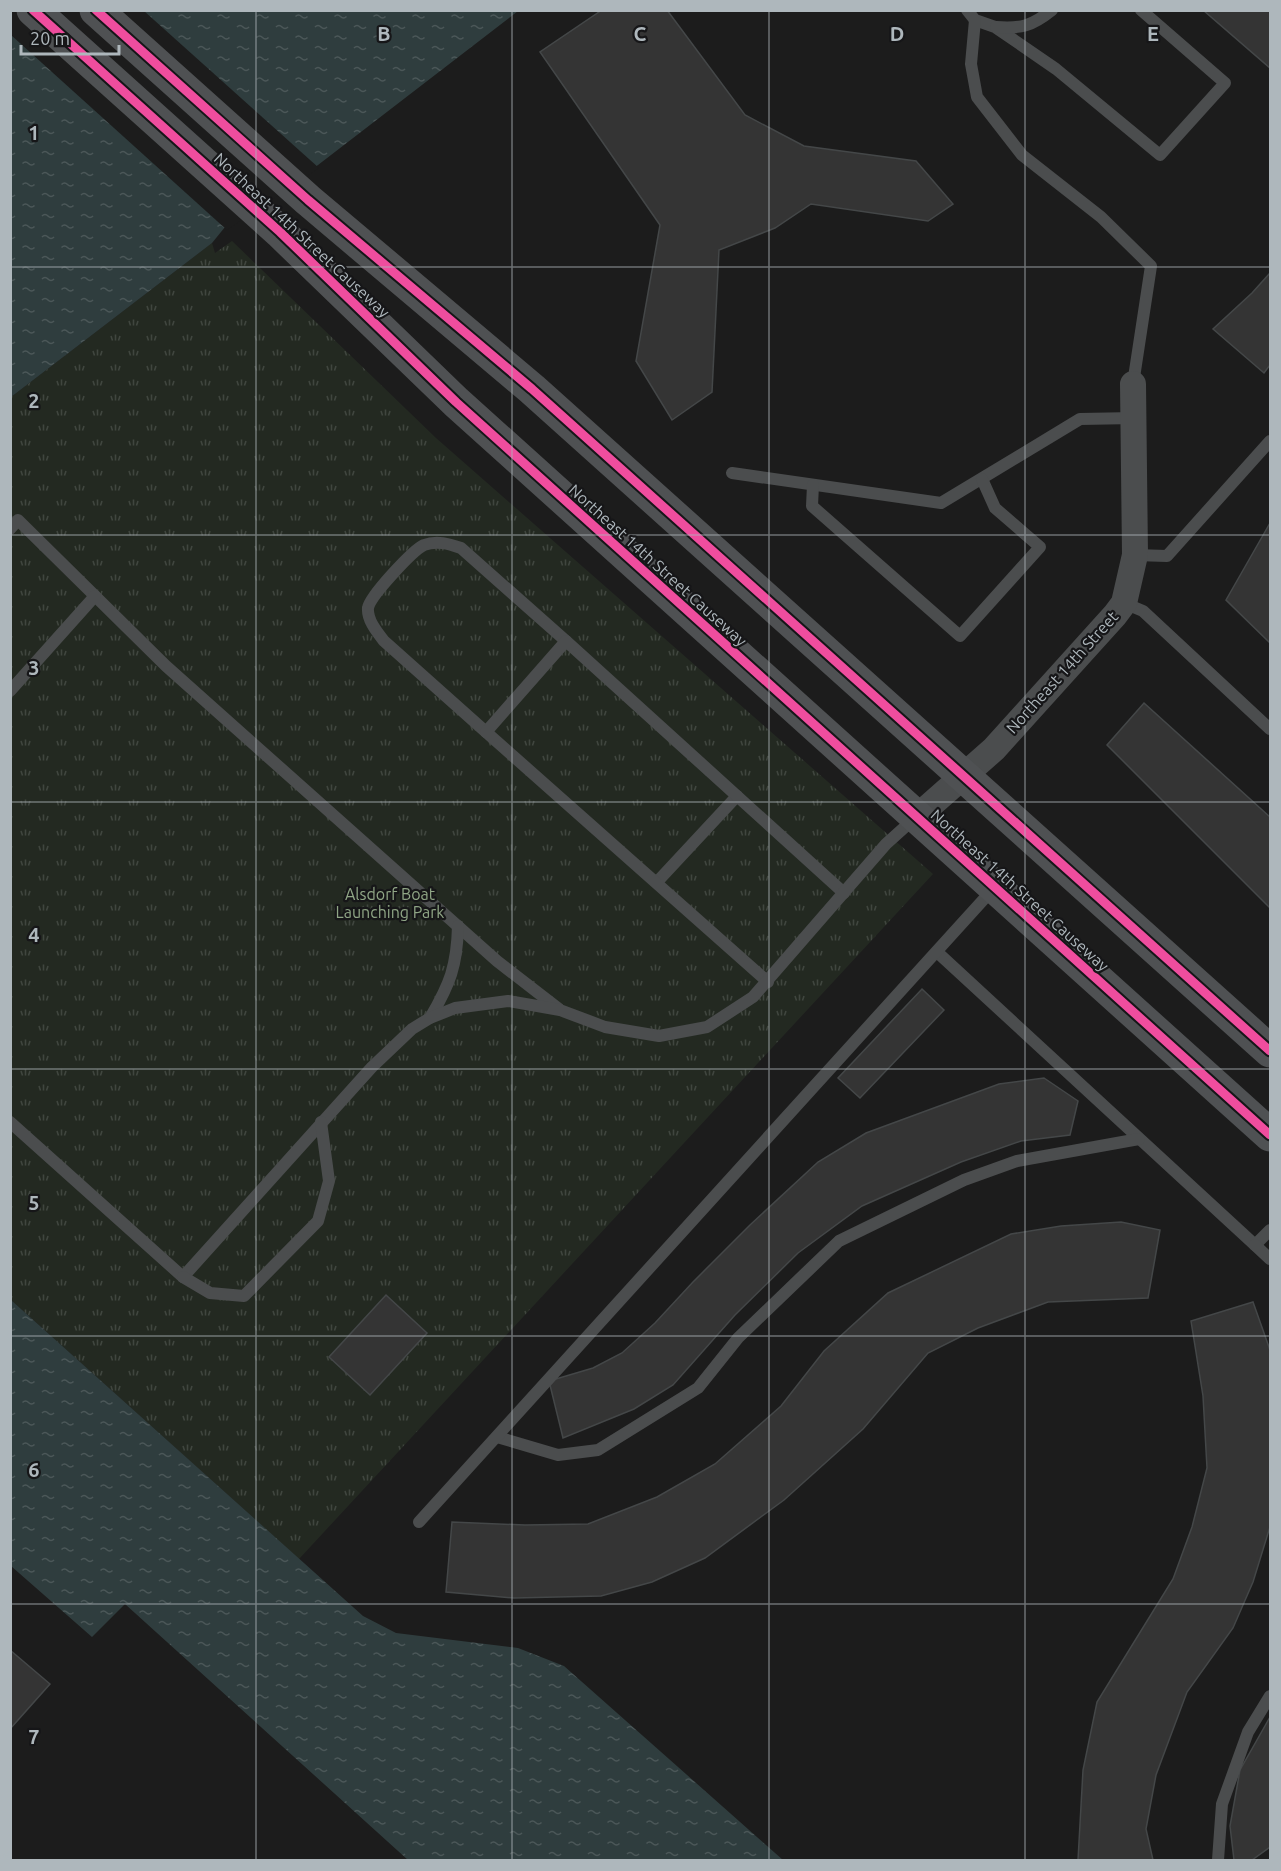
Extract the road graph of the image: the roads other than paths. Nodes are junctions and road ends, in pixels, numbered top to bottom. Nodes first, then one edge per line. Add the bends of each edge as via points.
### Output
1 (33, 10) edge
2 (96, 10) edge
3 (1052, 10) edge
4 (1141, 10) edge
5 (971, 15) edge
6 (995, 27) junction
7 (1133, 384) joint
8 (1135, 418) junction
9 (1270, 441) edge
10 (732, 473) dead end
11 (982, 479) junction
12 (813, 485) junction
13 (10, 529) edge
14 (1135, 555) junction
15 (95, 596) junction
16 (1124, 603) junction
17 (567, 641) junction
18 (10, 691) edge
19 (1270, 729) edge
20 (486, 732) junction
21 (963, 776) junction
22 (737, 796) junction
23 (917, 817) junction
24 (657, 882) junction
25 (994, 887) junction
26 (844, 893) junction
27 (458, 926) junction
28 (937, 952) junction
29 (768, 982) junction
30 (560, 1010) junction
31 (430, 1017) junction
32 (1270, 1051) edge
33 (10, 1122) edge
34 (321, 1122) junction
35 (1270, 1135) edge
36 (1139, 1139) junction
37 (1270, 1230) edge
38 (1255, 1245) junction
39 (1270, 1259) edge
40 (183, 1277) junction
41 (497, 1437) junction
42 (419, 1522) dead end
43 (1270, 1696) edge
44 (1218, 1860) edge

1 - 23 main road, Northeast 14th Street Causeway via 280,232 456,402
2 - 21 main road, Northeast 14th Street Causeway via 308,200 532,389
3 - 6 lane via 1035,23 1016,29
4 - 6 lane via 1225,83 1160,155 1056,69
5 - 6 lane
5 - 7 lane via 971,64 977,97 1022,155 1101,216 1151,266
7 - 8 street, Northeast 14th Street
8 - 11 lane via 1080,419
8 - 14 street, Northeast 14th Street
9 - 14 lane via 1167,556
10 - 12 lane
11 - 12 lane via 941,503
11 - 12 lane via 995,508 1040,547 960,636 812,506
13 - 15 lane via 18,520
14 - 16 street, Northeast 14th Street
15 - 18 lane
15 - 27 lane via 166,666
16 - 19 lane via 1143,611
16 - 21 street, Northeast 14th Street via 994,749
17 - 20 lane
17 - 20 lane via 461,548 443,542 425,544 412,554 373,596 368,608 372,626 384,641
17 - 22 lane
20 - 24 lane
21 - 23 street, Northeast 14th Street
21 - 32 main road, Northeast 14th Street Causeway
22 - 24 lane
22 - 26 lane
23 - 25 main road, Northeast 14th Street Causeway
23 - 26 lane via 886,844
24 - 29 lane
25 - 28 lane
25 - 35 main road, Northeast 14th Street Causeway
26 - 29 lane
27 - 30 lane
27 - 31 lane via 452,975
28 - 36 lane
28 - 41 lane
29 - 30 lane via 753,998 707,1027 659,1036 604,1027
30 - 31 lane via 508,1001 455,1008
31 - 34 lane via 412,1029
33 - 40 lane
34 - 40 lane
34 - 40 lane via 329,1181 318,1221 244,1296 210,1293
36 - 38 lane
36 - 41 lane via 1017,1161 964,1180 839,1241 738,1338 698,1388 598,1450 558,1455
37 - 38 lane
38 - 39 lane
41 - 42 lane
43 - 44 lane via 1248,1732 1222,1804

